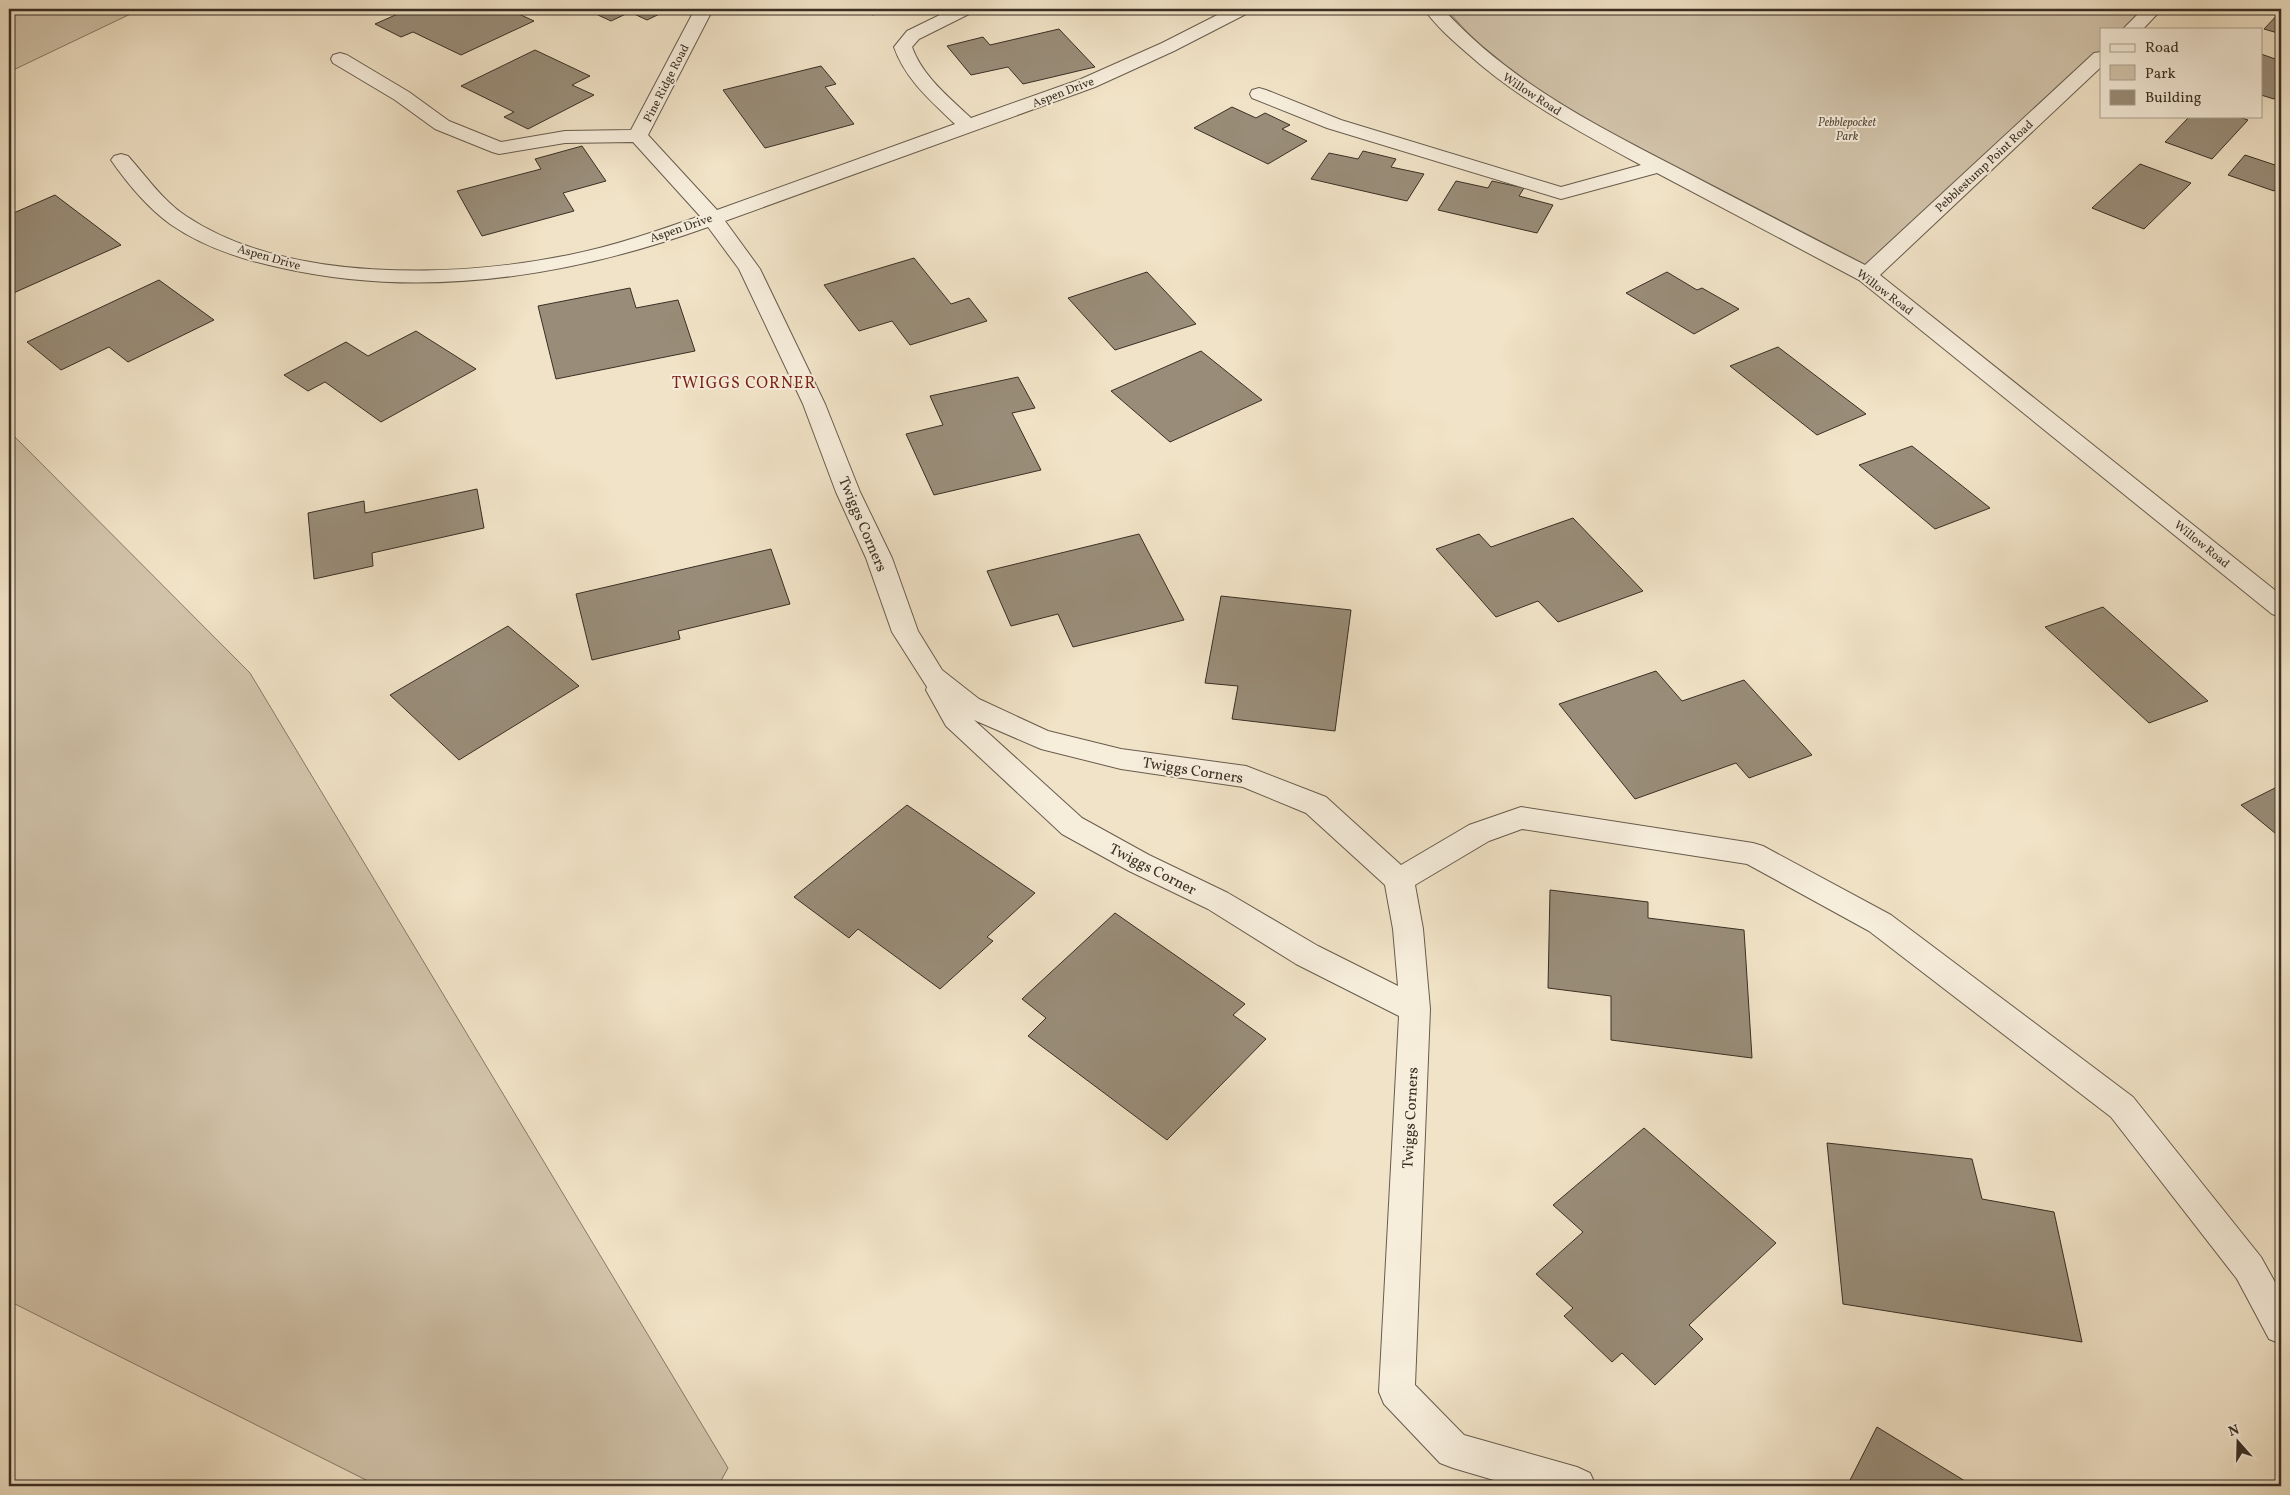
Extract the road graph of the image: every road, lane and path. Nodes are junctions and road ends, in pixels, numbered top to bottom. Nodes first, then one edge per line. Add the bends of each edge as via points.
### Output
1 (704, 9) edge
2 (965, 9) edge
3 (1242, 9) edge
4 (1433, 9) edge
5 (2153, 9) edge
6 (2133, 28) edge
7 (2100, 58) edge
8 (340, 59) dead end
9 (1259, 94) dead end
10 (969, 127) junction
11 (638, 136) junction
12 (121, 160) dead end
13 (1659, 166) junction
14 (712, 217) junction
15 (1867, 275) junction
16 (2281, 608) edge
17 (933, 677) junction
18 (1399, 880) junction
19 (1416, 1009) junction
20 (2281, 1327) edge
21 (1577, 1486) edge

1 - 11 street, Pine Ridge Road
2 - 10 street via 913,35 903,47 906,58 933,92
3 - 10 street, Aspen Drive via 1168,47 1088,82
4 - 13 street, Willow Road via 1470,49 1533,96 1571,120
5 - 6 street
7 - 15 street, Pebblestump Point Road
8 - 11 street, Pine Ridge Road via 402,96 442,125 499,148 565,137
9 - 13 street via 1334,124 1561,192
10 - 14 street, Aspen Drive
11 - 14 street, Twiggs Corners
12 - 14 street, Aspen Drive via 152,197 179,220 215,240 259,257 368,275 428,277 554,264 614,251
13 - 15 street, Willow Road
14 - 17 street, Twiggs Corners via 749,269 786,345 879,558 905,632
15 - 16 street, Willow Road
17 - 18 street, Twiggs Corners via 969,706 1041,739 1120,759 1246,776 1316,805
17 - 19 street, Twiggs Corner via 956,719 1072,826 1218,901 1307,956
18 - 19 street, Twiggs Corners via 1408,929
18 - 20 street via 1479,833 1521,818 1753,854 1880,923 2122,1107 2249,1268
19 - 21 street, Twiggs Corners via 1397,1392 1454,1450

